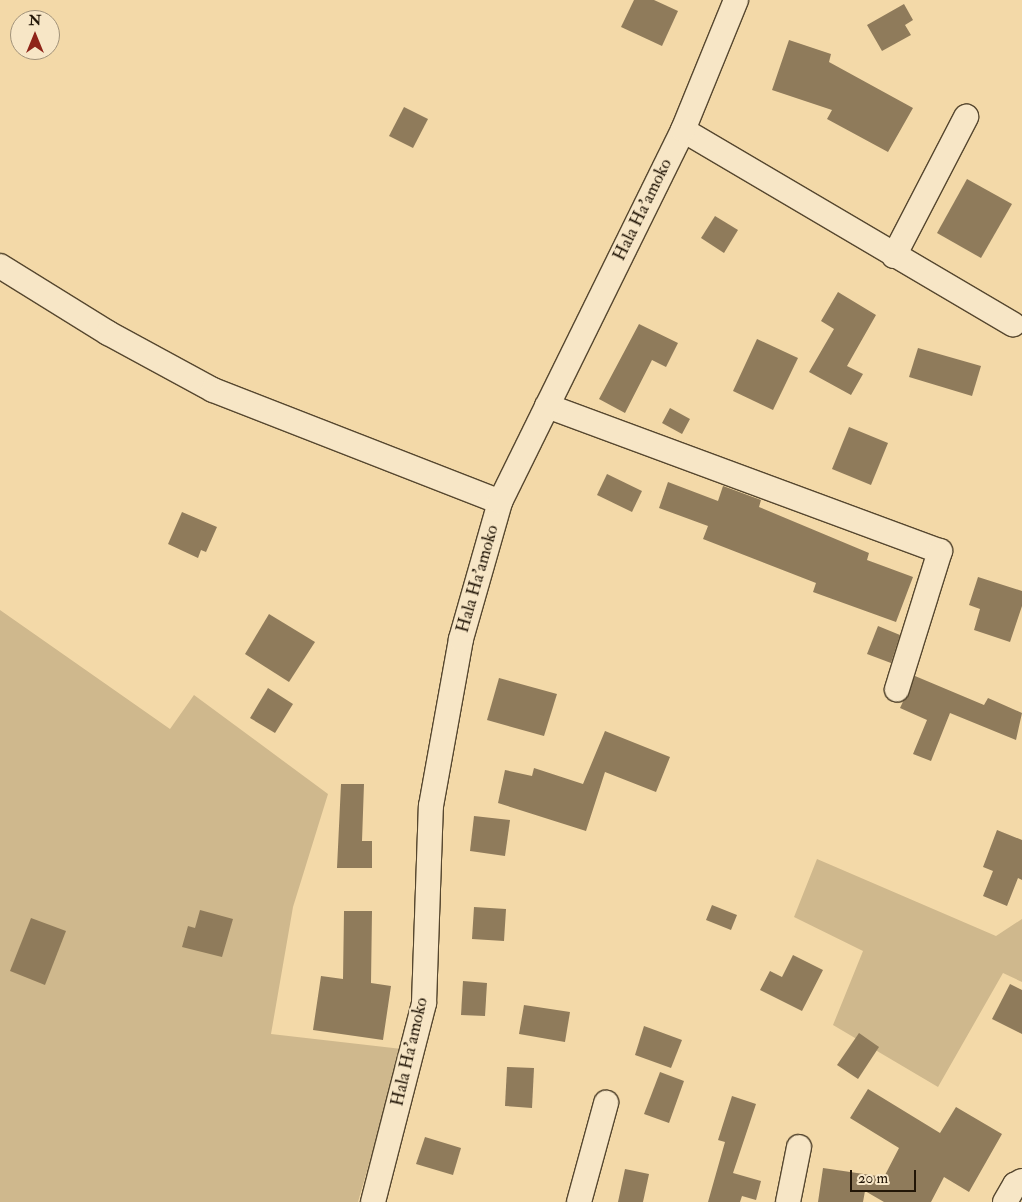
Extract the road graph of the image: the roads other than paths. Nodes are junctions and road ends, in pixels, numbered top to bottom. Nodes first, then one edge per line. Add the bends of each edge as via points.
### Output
1 (736, 0) edge
2 (966, 117) dead end
3 (683, 130) junction
4 (894, 256) junction
5 (0, 266) edge
6 (1013, 324) dead end
7 (547, 406) junction
8 (500, 502) junction
9 (896, 689) dead end
10 (606, 1103) dead end
11 (799, 1147) dead end
12 (1022, 1181) edge
13 (373, 1202) edge
14 (579, 1202) edge
15 (788, 1202) edge
16 (1005, 1202) edge

1 - 3 street, Hala Ha'amoko
2 - 4 street
3 - 4 street
3 - 7 street, Hala Ha'amoko
4 - 6 street
5 - 8 street via 108,333 213,390
7 - 8 street, Hala Ha'amoko
7 - 9 street via 940,551
8 - 13 street, Hala Ha'amoko via 461,639 431,806 424,1002
10 - 14 street
11 - 15 street
12 - 16 street via 1015,1185

